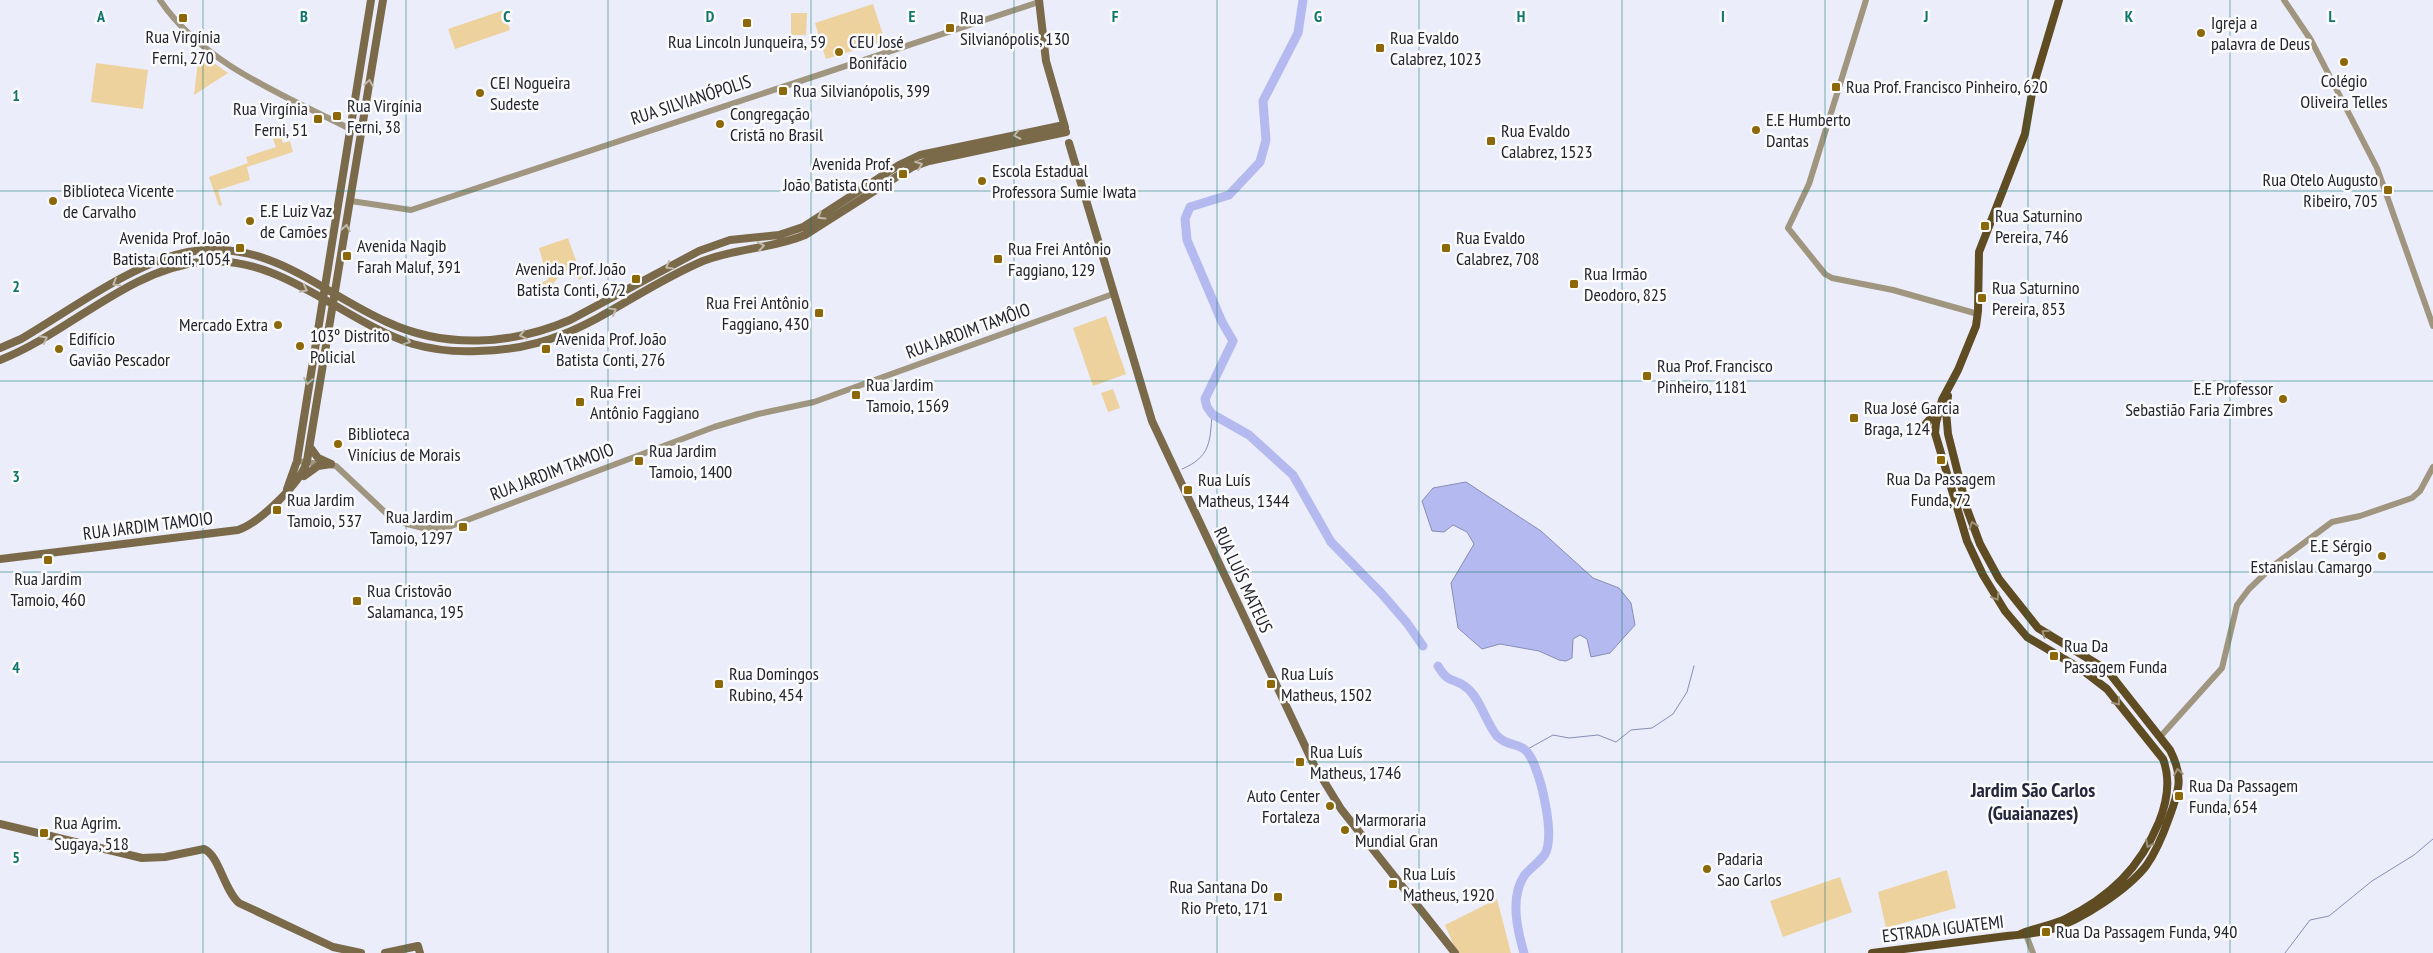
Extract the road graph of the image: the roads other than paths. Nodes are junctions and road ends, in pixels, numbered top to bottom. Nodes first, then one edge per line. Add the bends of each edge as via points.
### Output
1 (160, 0) edge
2 (371, 0) edge
3 (383, 0) edge
4 (1866, 0) edge
5 (2059, 0) edge
6 (2284, 0) edge
7 (1039, 1) edge
8 (1065, 128) junction
9 (350, 129) junction
10 (358, 148) junction
11 (340, 193) junction
12 (351, 201) junction
13 (743, 238) junction
14 (741, 250) junction
15 (273, 260) junction
16 (284, 265) junction
17 (271, 272) junction
18 (280, 276) junction
19 (325, 287) junction
20 (335, 293) junction
21 (1113, 294) junction
22 (322, 299) junction
23 (332, 304) junction
24 (1978, 314) junction
25 (2433, 326) edge
26 (552, 328) junction
27 (452, 339) junction
28 (555, 339) junction
29 (0, 348) edge
30 (459, 351) junction
31 (0, 360) edge
32 (1949, 390) junction
33 (833, 396) joint
34 (1940, 409) junction
35 (1936, 424) junction
36 (1924, 426) dead end
37 (1948, 434) junction
38 (310, 447) junction
39 (297, 461) junction
40 (307, 461) junction
41 (332, 464) junction
42 (2433, 467) edge
43 (296, 483) junction
44 (286, 491) junction
45 (1985, 553) junction
46 (1974, 557) junction
47 (0, 559) edge
48 (1983, 576) junction
49 (2002, 584) junction
50 (2065, 660) junction
51 (2107, 670) junction
52 (2160, 737) junction
53 (0, 824) edge
54 (2023, 934) junction
55 (419, 949) edge
56 (361, 953) edge
57 (385, 953) edge
58 (1455, 953) edge
59 (1872, 953) edge
60 (2033, 953) edge

1 - 9 street via 197,40 223,60
2 - 9 main road
10 -> 3 main road
4 - 24 street via 1809,184 1788,228 1825,274 1832,278 1888,289
5 - 24 main road via 2033,87 2024,134 1980,252
6 - 25 street via 2314,46 2377,168
7 - 8 main road, RUA LUÍS MATEUS via 1046,62
7 - 12 street, RUA SILVIANÓPOLIS via 411,210
8 -> 13 main road via 920,155 899,164 803,227 779,235
14 -> 8 main road via 805,235 900,173 921,164
8 - 21 main road, RUA LUÍS MATEUS
9 - 10 main road via 355,134
9 - 11 main road
10 - 12 main road
11 - 12 main road
11 - 19 main road
20 -> 12 main road
13 - 14 main road
13 -> 26 main road via 699,251
28 -> 14 main road via 582,328 700,263
15 - 16 main road
15 - 17 main road via 275,266
15 -> 29 main road via 222,250 188,252 163,259 138,269 26,336
16 - 18 main road via 278,270
16 - 19 main road
17 - 18 main road
31 -> 17 main road via 53,334 142,280 171,268 218,261
18 -> 22 main road
19 - 20 main road
19 - 22 main road
20 - 23 main road
20 - 27 main road via 408,330
21 - 33 street, RUA JARDIM TAMÔIO
21 - 58 main road, RUA LUÍS MATEUS via 1152,421 1314,765 1341,809
22 - 23 main road
22 -> 39 main road
23 -> 30 main road via 370,326 404,340 430,348
23 - 38 main road
24 - 32 main road
26 -> 27 main road via 496,340
26 - 28 main road
27 - 30 main road
28 - 30 main road via 506,350
32 - 34 main road
32 - 37 main road via 1946,411
33 - 41 street, RUA JARDIM TAMOIO via 714,427 446,528 418,527 393,517
34 - 35 main road
34 - 36 main road
35 - 37 main road via 1944,427
35 - 46 main road via 1936,437
45 -> 37 main road via 1971,520
38 - 40 main road
38 - 41 main road via 318,458
39 - 40 street
39 - 44 main road
40 - 41 street
40 - 43 main road
41 - 43 main road, RUA JARDIM TAMOIO via 313,469
42 - 52 street via 2420,492 2412,498 2332,522 2273,566 2243,596 2232,621 2222,668
43 - 44 main road, RUA JARDIM TAMOIO
44 - 47 main road, RUA JARDIM TAMOIO via 251,524 238,530
45 - 46 main road via 1982,558
45 - 49 main road
46 - 48 main road
48 - 49 main road via 1990,572
48 -> 50 main road via 2005,611 2027,637
51 -> 49 main road via 2038,628
50 - 51 main road via 2097,671
50 -> 54 main road via 2107,689 2150,742 2166,767 2168,788 2163,812 2149,844 2138,863 2122,880 2064,919
51 - 52 main road
54 -> 52 main road via 2053,929 2077,919 2127,884 2150,859 2180,786 2177,763
53 - 56 main road via 142,858 204,849 211,855 229,892 239,903 333,947
54 - 59 main road, ESTRADA IGUATEMI
54 - 60 street
55 - 57 main road

